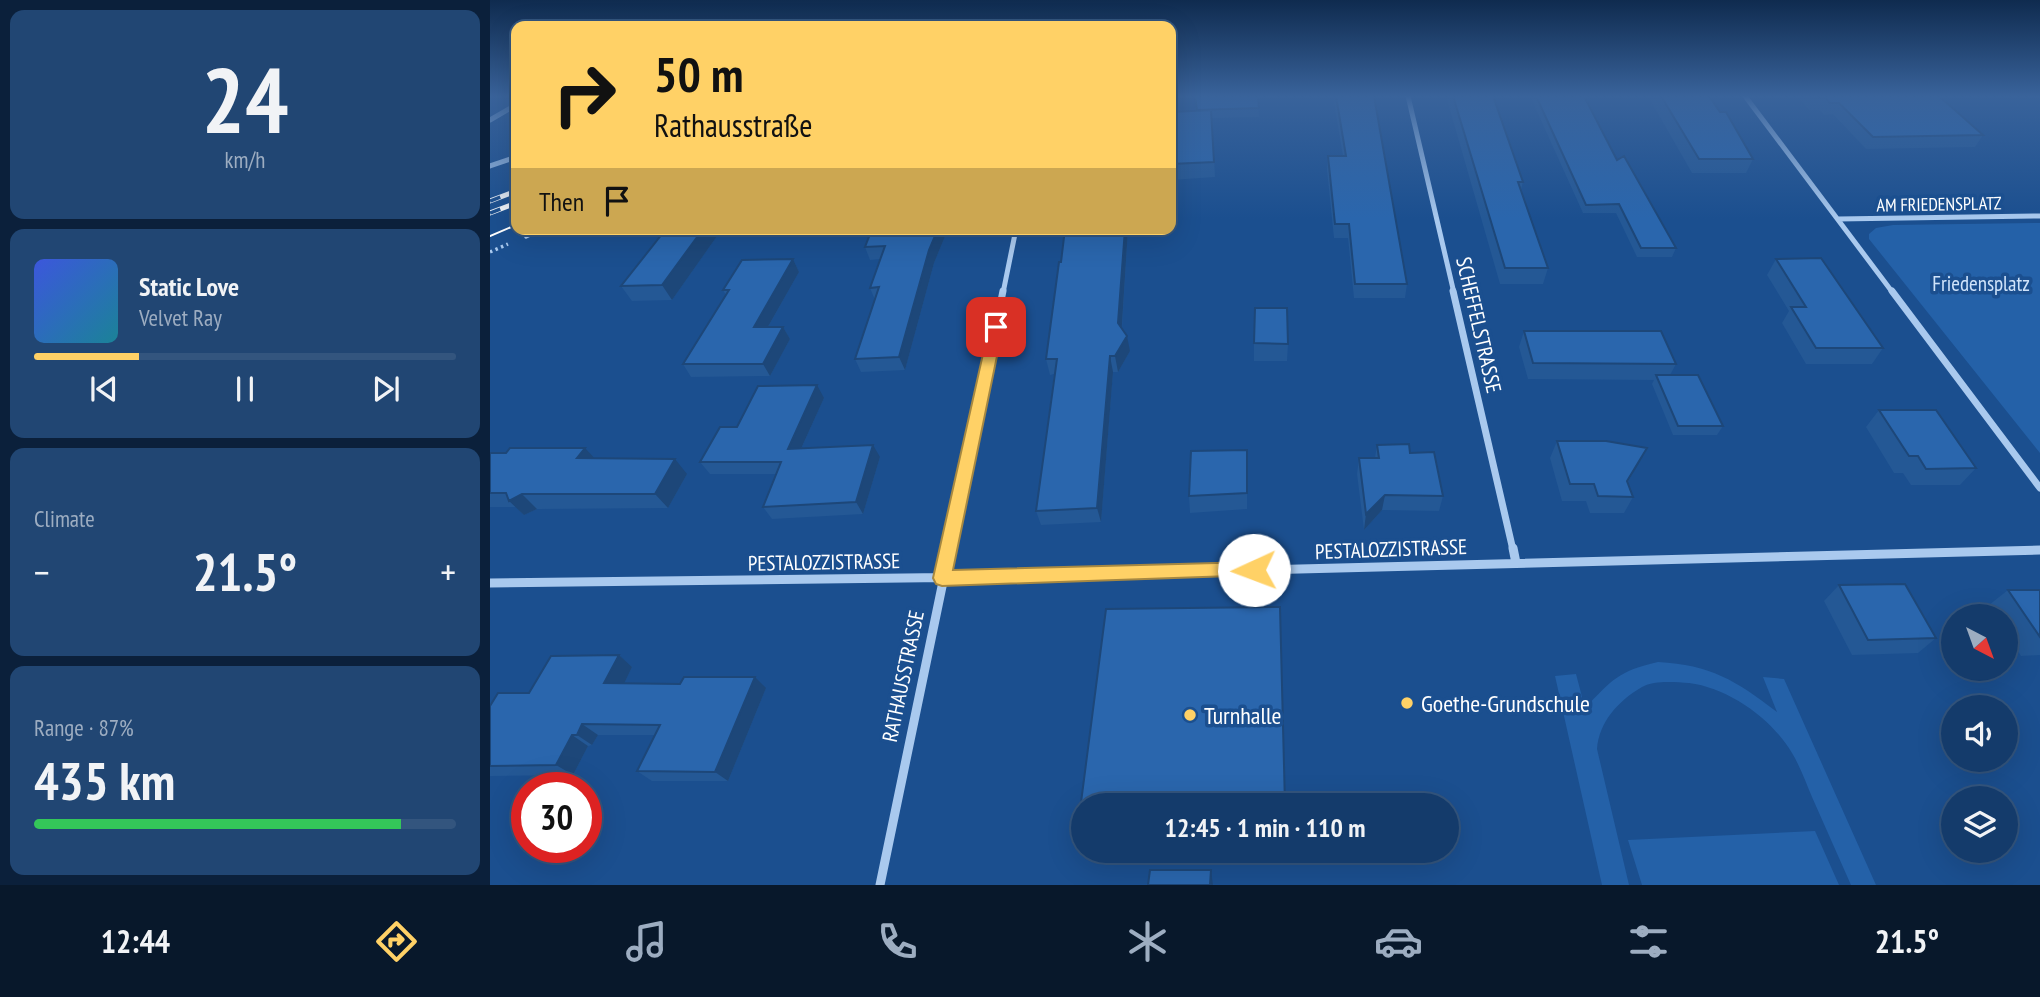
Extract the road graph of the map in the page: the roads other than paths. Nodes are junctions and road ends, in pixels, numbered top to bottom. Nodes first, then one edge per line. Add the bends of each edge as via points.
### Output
1 (1418, 137) edge
2 (1776, 137) edge
3 (511, 159) edge
4 (490, 166) edge
5 (2040, 216) edge
6 (1838, 219) junction
7 (530, 235) edge
8 (1015, 235) edge
9 (526, 237) dead end
10 (2040, 488) edge
11 (2040, 550) edge
12 (1516, 563) junction
13 (942, 578) junction
14 (490, 583) edge
15 (880, 885) edge

1 - 12 street, SCHEFFELSTRASSE
2 - 6 street
3 - 4 street
5 - 6 street, AM FRIEDENSPLATZ
6 - 10 street
7 - 9 lane
8 - 13 street, RATHAUSSTRASSE
11 - 12 street, PESTALOZZISTRASSE
12 - 13 street, PESTALOZZISTRASSE
13 - 14 street, PESTALOZZISTRASSE
13 - 15 street, RATHAUSSTRASSE

